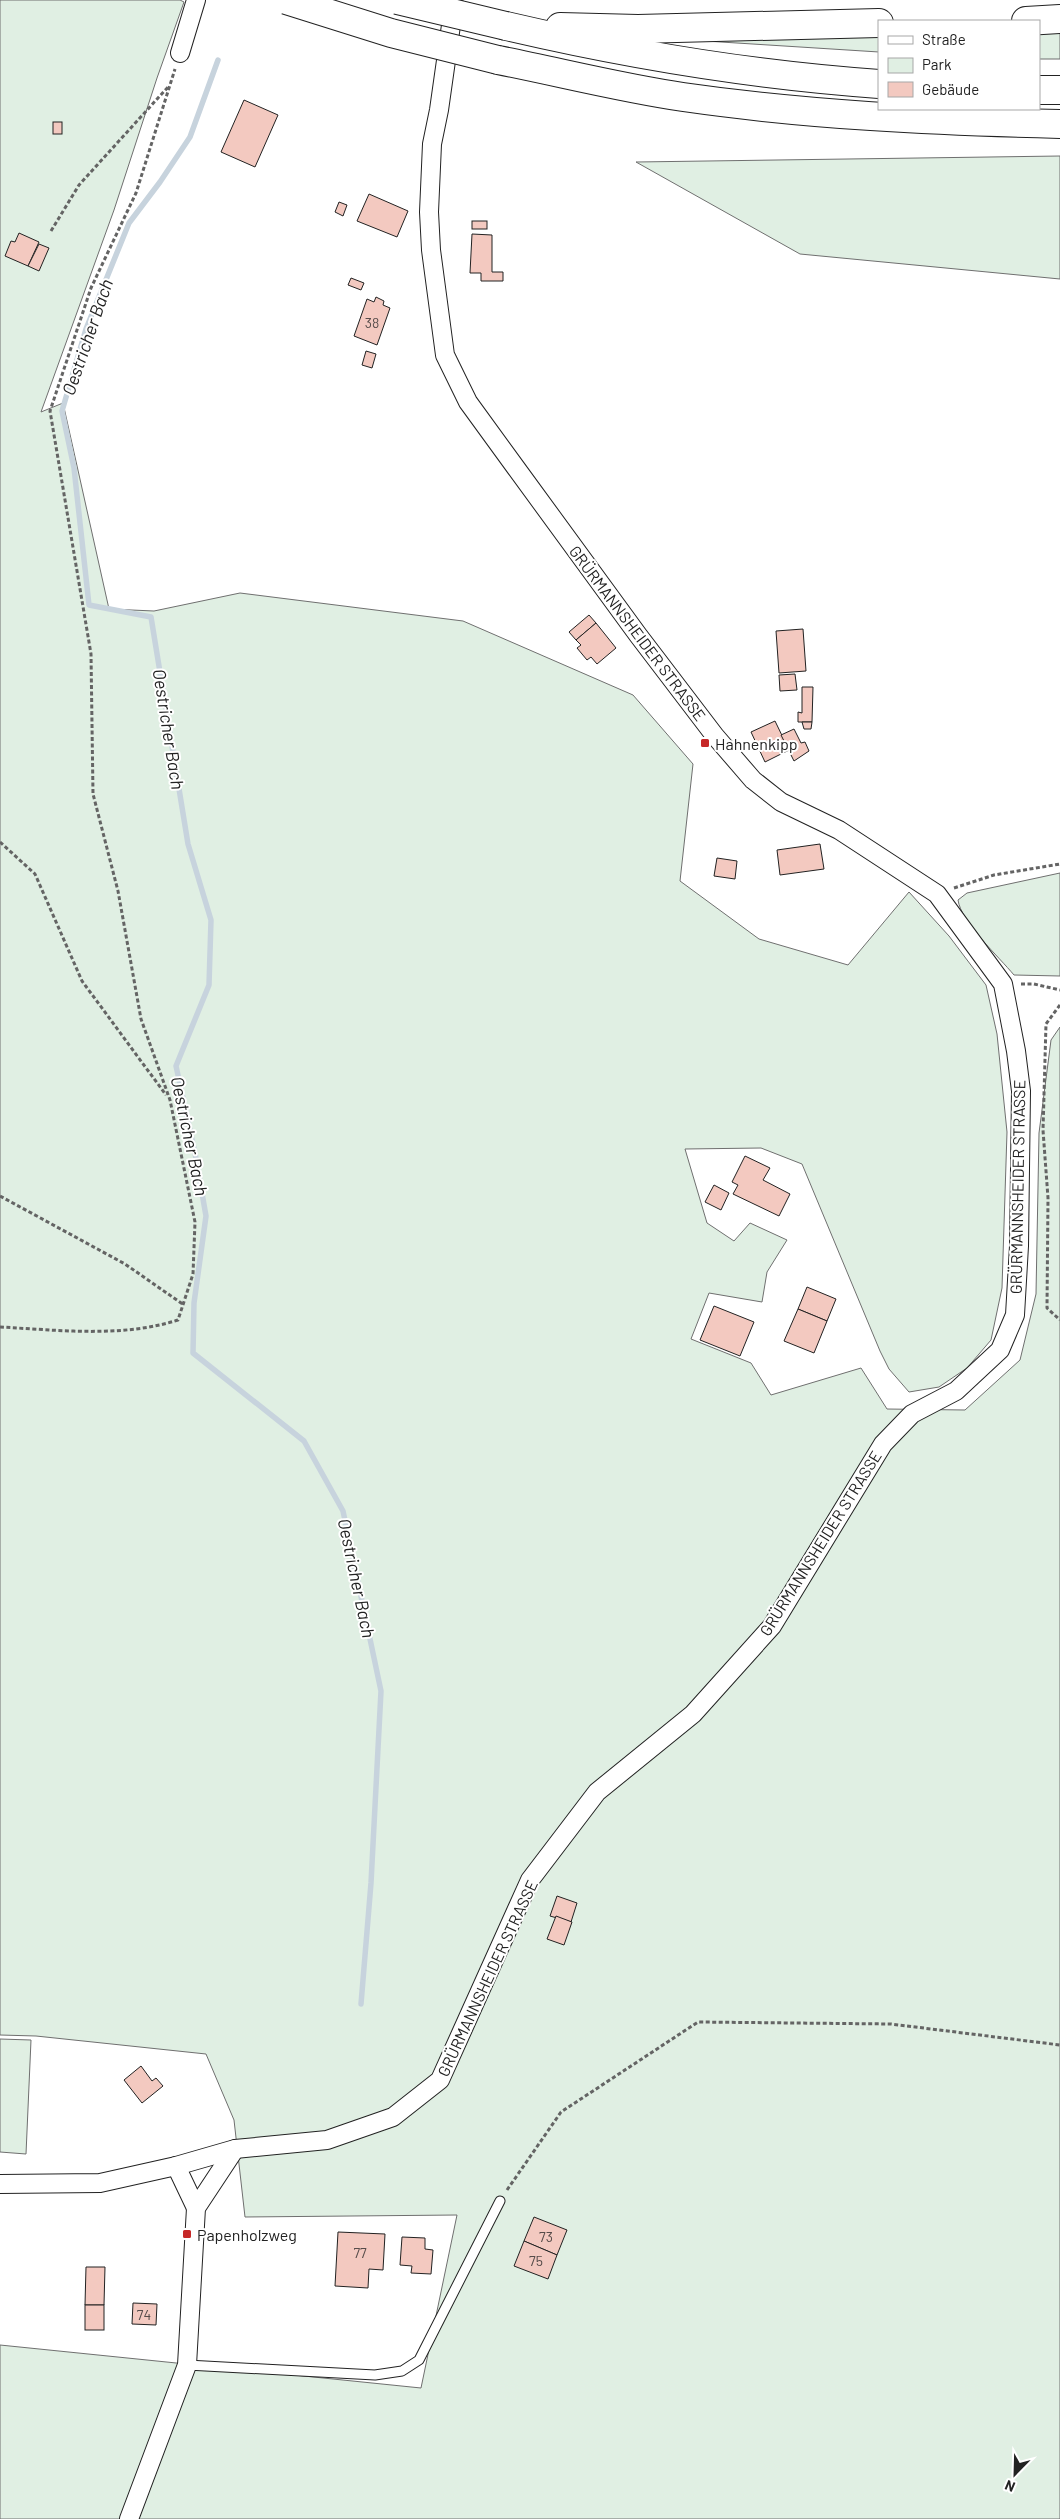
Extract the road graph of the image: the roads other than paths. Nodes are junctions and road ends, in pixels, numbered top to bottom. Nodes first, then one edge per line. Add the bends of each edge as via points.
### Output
1 (196, 0) edge
2 (286, 0) edge
3 (397, 0) edge
4 (454, 0) edge
5 (1060, 19) edge
6 (1040, 20) edge
7 (878, 23) edge
8 (506, 26) junction
9 (180, 53) road end
10 (878, 84) edge
11 (1040, 90) edge
12 (1060, 90) edge
13 (1060, 124) edge
14 (235, 2149) junction
15 (176, 2166) junction
16 (0, 2184) edge
17 (500, 2201) road end
18 (196, 2208) junction
19 (188, 2365) junction
20 (129, 2519) edge

1 - 9 street
2 - 13 highway, bridge via 391,33 498,60 682,97 813,112 944,121
3 - 8 highway, bridge
4 - 14 street, GRÜRMANNSHEIDER STRASSE via 432,144 428,212 445,355 468,402 638,635 753,780 781,802 839,830 937,894 1003,984 1021,1091 1020,1246 1014,1315 1000,1350 956,1391 912,1414 883,1444 772,1626 692,1714 597,1792 530,1880 440,2080 393,2117 327,2140
5 - 6 highway
7 - 8 highway via 638,29
8 - 10 highway via 686,64
11 - 12 highway
14 - 15 street
14 - 18 street
15 - 16 street via 100,2183
15 - 18 street
17 - 19 lane via 419,2360 402,2371 375,2375
18 - 19 street
19 - 20 street

